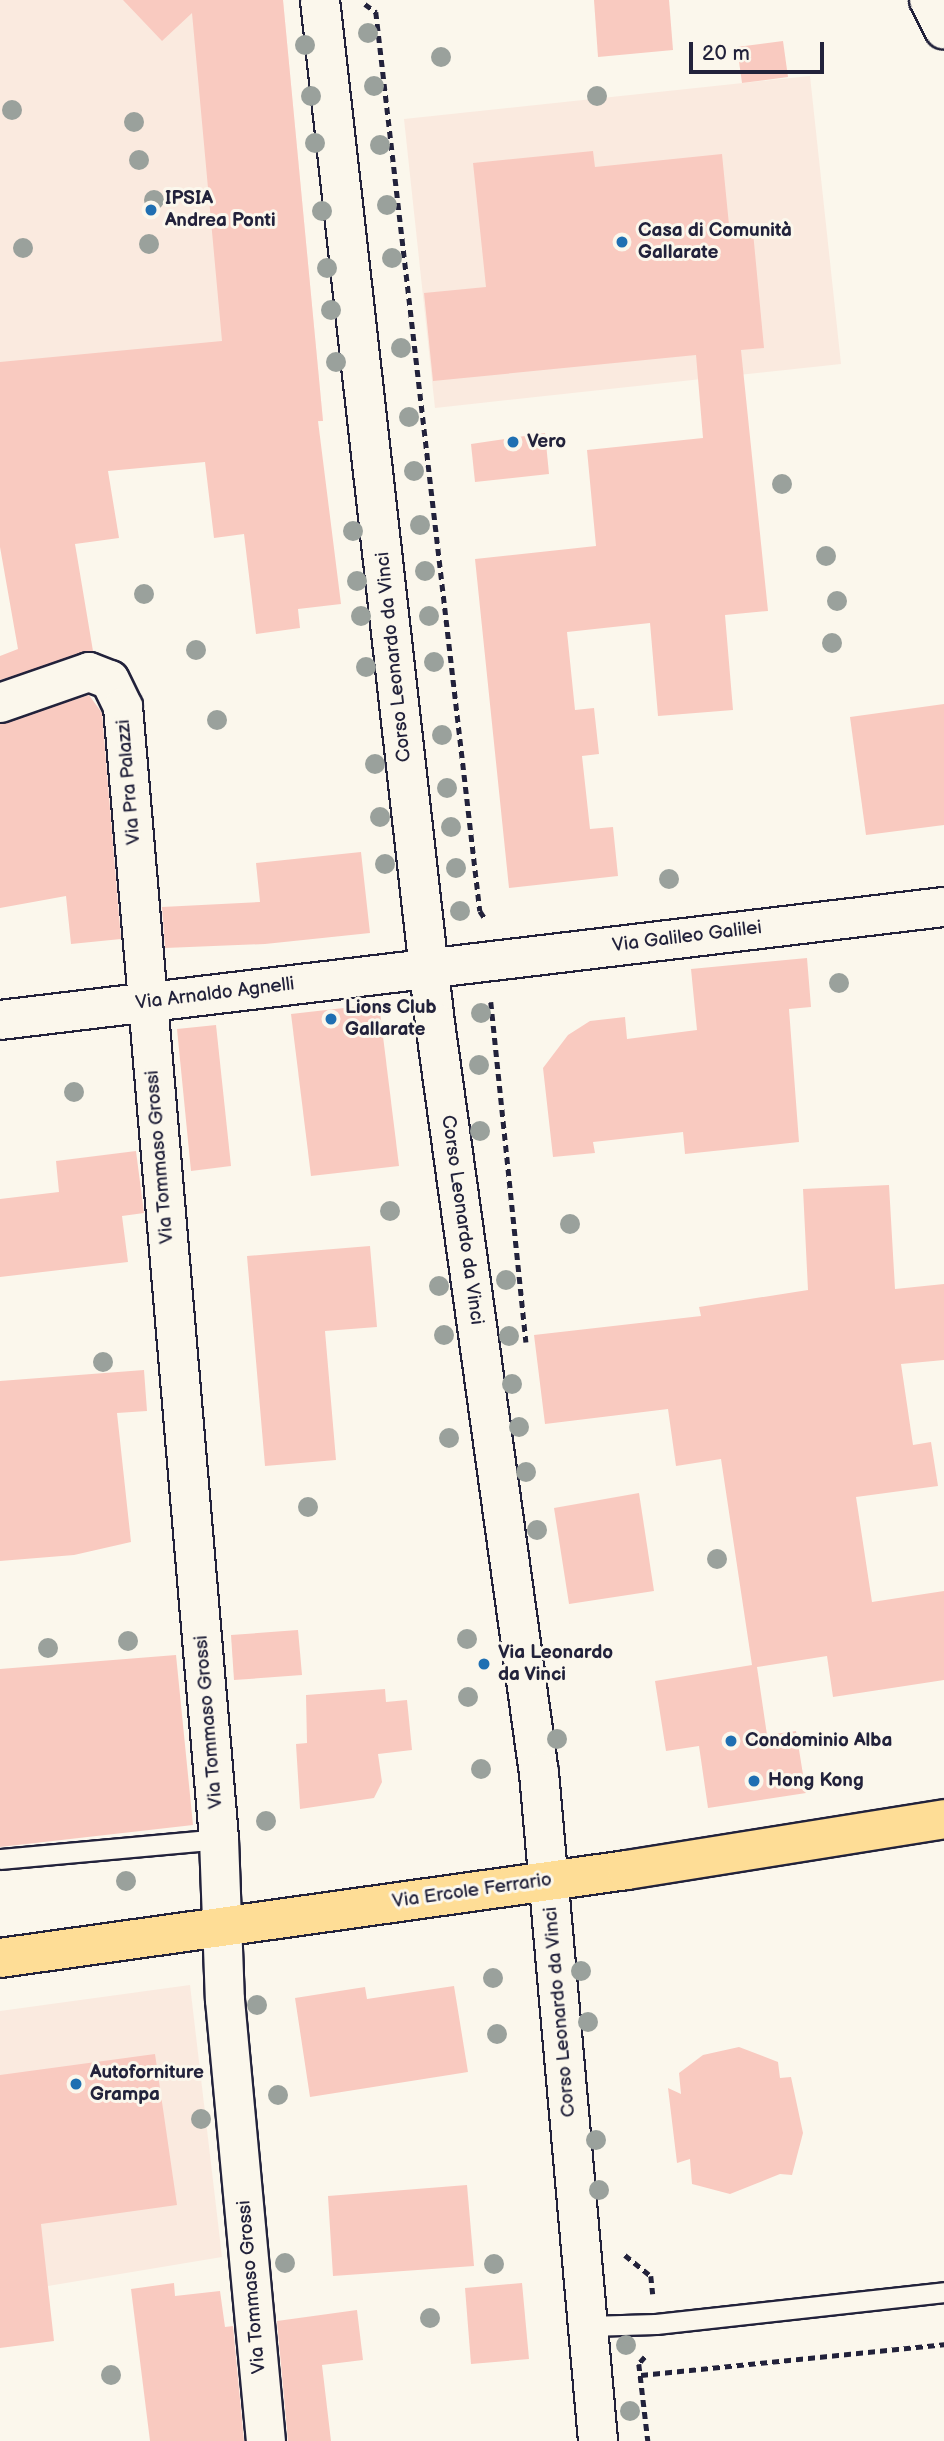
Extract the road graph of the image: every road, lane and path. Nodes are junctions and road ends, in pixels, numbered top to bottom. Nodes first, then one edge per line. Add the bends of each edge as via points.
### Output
1 (320, 0) edge
2 (359, 0) edge
3 (929, 0) edge
4 (944, 29) edge
5 (0, 703) edge
6 (944, 907) edge
7 (516, 957) junction
8 (430, 968) junction
9 (147, 1002) junction
10 (0, 1020) edge
11 (527, 1356) dead end
12 (944, 1819) edge
13 (219, 1839) junction
14 (0, 1859) edge
15 (548, 1880) junction
16 (225, 1927) junction
17 (0, 1958) edge
18 (944, 2292) edge
19 (588, 2326) junction
20 (944, 2344) edge
21 (641, 2375) dead end
22 (266, 2441) edge
23 (598, 2441) edge

1 - 8 street, Corso Leonardo da Vinci
2 - 7 path via 376,12 480,911
3 - 4 street
5 - 9 street, Via Pra Palazzi via 89,672 110,680 123,707
6 - 7 street, Via Galileo Galilei
7 - 8 street, Via Galileo Galilei
7 - 11 path via 491,999
8 - 9 street, Via Arnaldo Agnelli
8 - 15 street, Corso Leonardo da Vinci via 539,1773
9 - 10 street, Via Arnaldo Agnelli
9 - 13 street, Via Tommaso Grossi
12 - 15 main road, Via Ercole Ferrario
13 - 14 lane
13 - 16 street, Via Tommaso Grossi
15 - 16 main road, Via Ercole Ferrario
15 - 19 street, Corso Leonardo da Vinci
16 - 17 main road, Via Ercole Ferrario
16 - 22 street, Via Tommaso Grossi via 225,2000
18 - 19 lane
19 - 23 street, Corso Leonardo da Vinci
20 - 21 path

